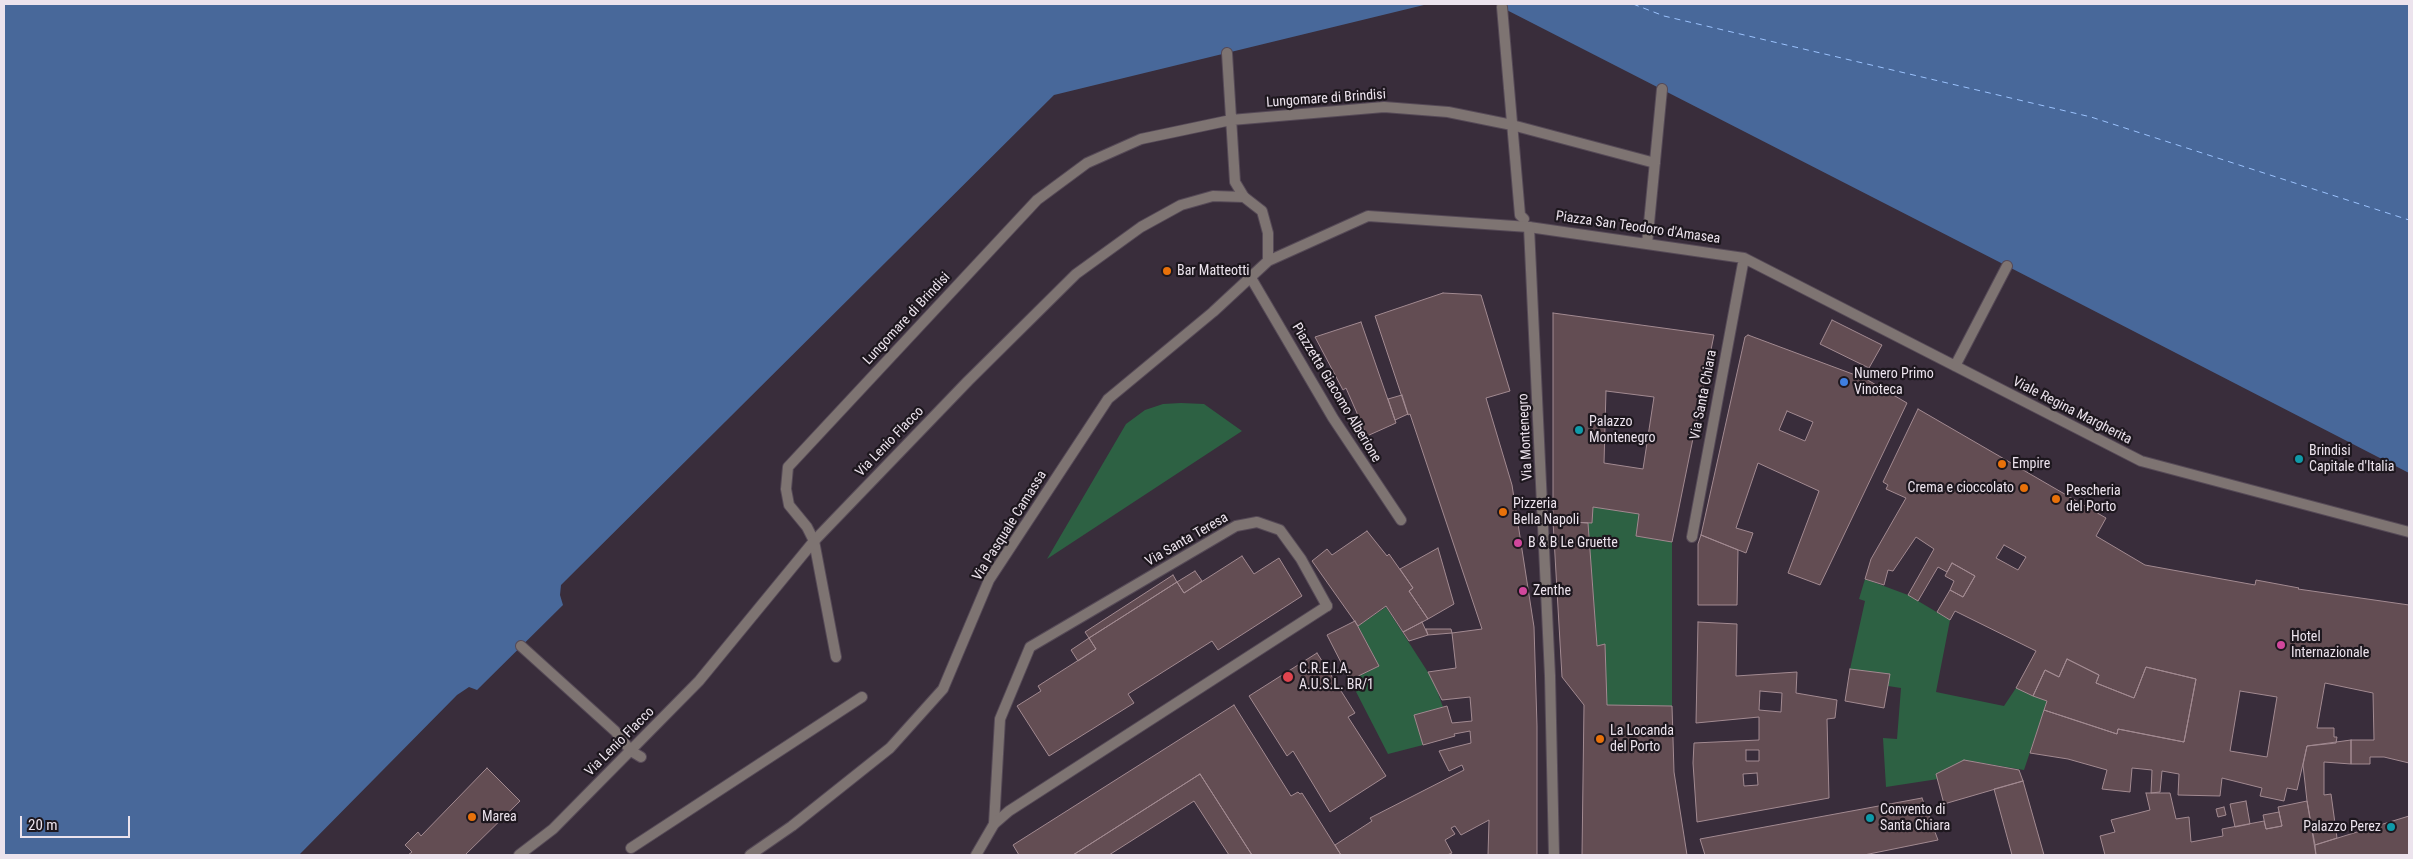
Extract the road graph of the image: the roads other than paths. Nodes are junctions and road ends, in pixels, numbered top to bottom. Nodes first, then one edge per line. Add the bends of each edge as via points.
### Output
1 (1502, 7) dead end
2 (1227, 53) dead end
3 (1662, 89) dead end
4 (1231, 120) junction
5 (1512, 125) junction
6 (1655, 162) junction
7 (1244, 197) junction
8 (1526, 223) junction
9 (1647, 244) junction
10 (1744, 258) junction
11 (1268, 262) junction
12 (2007, 266) dead end
13 (1251, 278) junction
14 (1955, 366) junction
15 (1401, 520) dead end
16 (2409, 532) edge
17 (1692, 538) dead end
18 (814, 540) junction
19 (521, 646) dead end
20 (836, 657) dead end
21 (862, 697) dead end
22 (631, 751) junction
23 (641, 757) dead end
24 (994, 824) junction
25 (631, 848) dead end
26 (519, 855) edge
27 (750, 855) edge
28 (976, 855) edge
29 (1554, 855) edge

1 - 5 street
2 - 4 street
3 - 6 street
4 - 5 street, Lungomare di Brindisi via 1384,107 1448,112
4 - 7 street via 1236,182
4 - 18 street, Lungomare di Brindisi via 1140,139 1087,163 1037,200 788,467 786,489 789,505
5 - 6 street, Lungomare di Brindisi
5 - 8 street via 1520,215
6 - 9 street
7 - 11 street via 1262,211 1268,233
7 - 18 street, Via Lenio Flacco via 1213,196 1182,205 1142,227 1076,274 968,380
8 - 9 street, Piazza San Teodoro d'Amasea
8 - 11 street, Piazza San Teodoro d'Amasea via 1368,216
8 - 29 street, Via Montenegro via 1550,666
9 - 10 street, Piazza San Teodoro d'Amasea
10 - 14 street, Viale Regina Margherita
10 - 17 street, Via Santa Chiara
11 - 13 street, Via Pasquale Camassa
12 - 14 street
13 - 15 street, Piazzetta Giacomo Alberione via 1333,418
13 - 27 street, Via Pasquale Camassa via 1108,399 989,580 943,689 890,748
14 - 16 street, Viale Regina Margherita via 2141,461
18 - 20 street, Lungomare di Brindisi
18 - 22 street, Via Lenio Flacco via 699,681
19 - 22 street via 615,731
21 - 25 street
22 - 23 street
22 - 26 street, Via Lenio Flacco via 553,829
24 - 24 street, Via Santa Teresa via 1009,811 1327,606 1280,530 1257,522 1236,526 1030,647 1000,720
24 - 28 street, Via Santa Teresa

